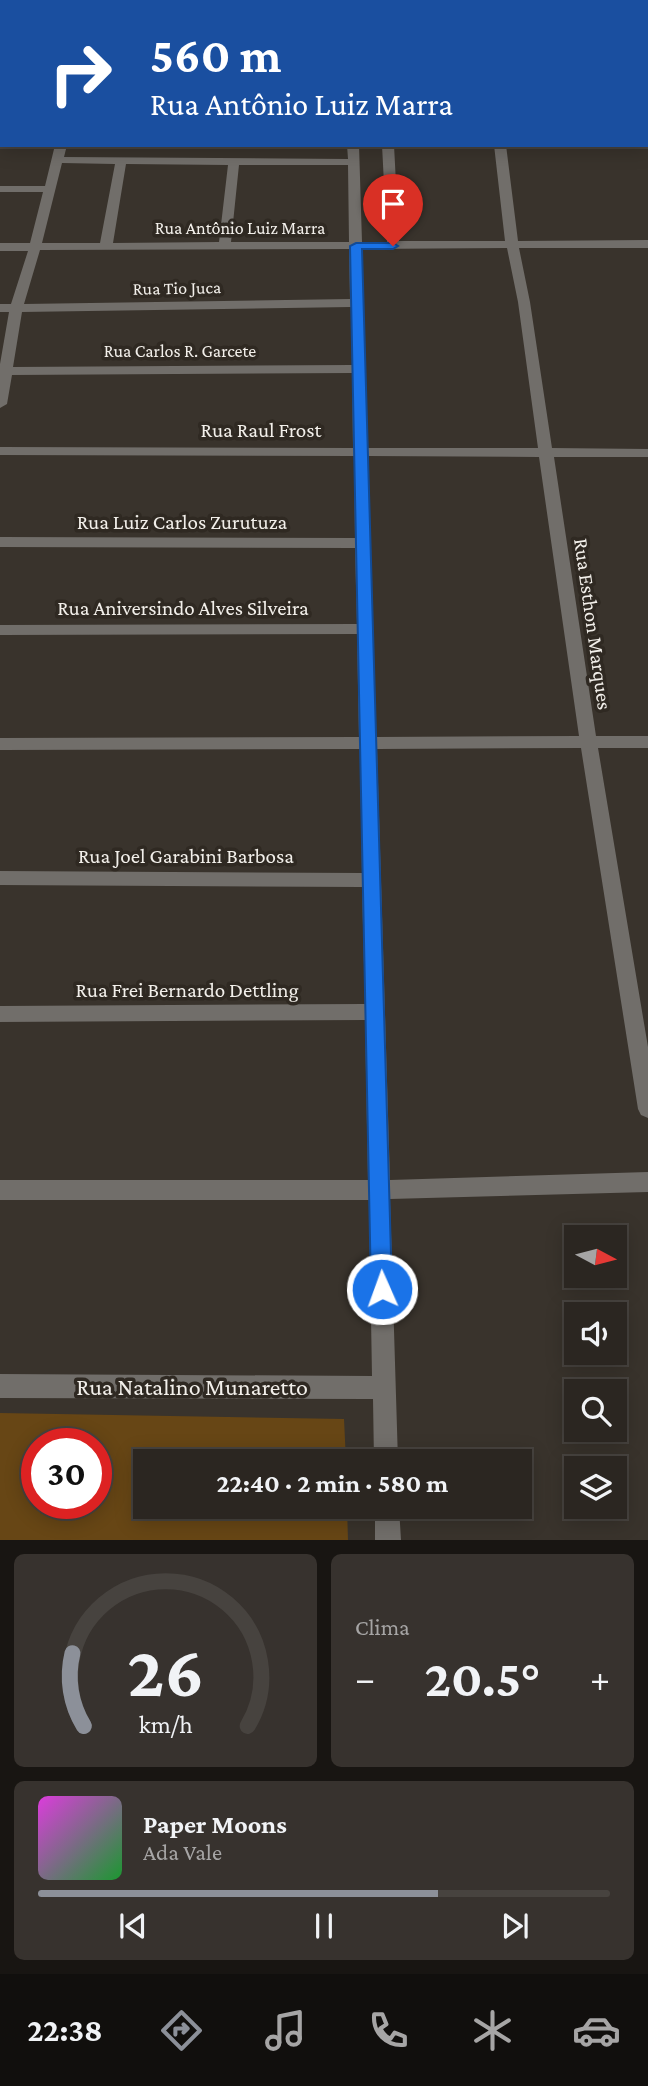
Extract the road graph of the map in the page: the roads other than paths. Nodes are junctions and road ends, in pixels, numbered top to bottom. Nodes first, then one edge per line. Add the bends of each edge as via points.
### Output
1 (61, 147) edge
2 (210, 147) edge
3 (388, 147) edge
4 (500, 147) edge
5 (354, 153) edge
6 (58, 160) junction
7 (121, 160) junction
8 (209, 161) junction
9 (234, 161) junction
10 (0, 189) edge
11 (51, 189) junction
12 (225, 244) junction
13 (648, 244) edge
14 (512, 245) junction
15 (106, 246) junction
16 (356, 246) junction
17 (393, 246) junction
18 (0, 247) edge
19 (34, 247) junction
20 (355, 303) junction
21 (0, 308) edge
22 (16, 309) junction
23 (360, 369) junction
24 (4, 371) edge
25 (0, 404) edge
26 (0, 451) edge
27 (361, 451) junction
28 (648, 453) edge
29 (547, 454) junction
30 (0, 542) edge
31 (363, 543) junction
32 (366, 629) junction
33 (0, 630) edge
34 (588, 741) junction
35 (648, 741) edge
36 (369, 743) junction
37 (0, 744) edge
38 (0, 878) edge
39 (371, 880) junction
40 (374, 1012) junction
41 (0, 1014) edge
42 (648, 1108) edge
43 (648, 1182) edge
44 (0, 1190) edge
45 (379, 1190) junction
46 (0, 1386) edge
47 (384, 1388) junction
48 (386, 1449) edge
49 (387, 1519) edge
50 (388, 1540) edge

1 - 6 street
2 - 8 street
3 - 17 street
4 - 14 street, Rua Esthon Marques
5 - 9 street
5 - 16 street
6 - 7 street
6 - 11 street
7 - 8 street
7 - 15 street
8 - 9 street
9 - 12 street
10 - 11 street
11 - 19 street
12 - 15 street, Rua Antônio Luiz Marra
12 - 16 street, Rua Antônio Luiz Marra
13 - 14 street, Rua Antônio Luiz Marra
14 - 17 street, Rua Antônio Luiz Marra
14 - 29 street, Rua Esthon Marques
15 - 19 street, Rua Antônio Luiz Marra
16 - 17 street, Rua Antônio Luiz Marra
16 - 20 street
18 - 19 street, Rua Antônio Luiz Marra
19 - 22 street
20 - 22 street, Rua Tio Juca
20 - 23 street
21 - 22 street, Rua Tio Juca
22 - 24 street
23 - 24 street, Rua Carlos R. Garcete
23 - 27 street
24 - 25 street
26 - 27 street, Rua Raul Frost
27 - 29 street, Rua Raul Frost
27 - 31 street
28 - 29 street, Rua Raul Frost
29 - 34 street, Rua Esthon Marques
30 - 31 street, Rua Luiz Carlos Zurutuza
31 - 32 street
32 - 33 street, Rua Aniversindo Alves Silveira
32 - 36 street
34 - 35 street
34 - 36 street
34 - 42 street, Rua Esthon Marques
36 - 37 street
36 - 39 street
38 - 39 street, Rua Joel Garabini Barbosa
39 - 40 street
40 - 41 street, Rua Frei Bernardo Dettling
40 - 45 street
43 - 45 street
44 - 45 street
45 - 47 street
46 - 47 street, Rua Natalino Munaretto
47 - 48 street
49 - 50 street

